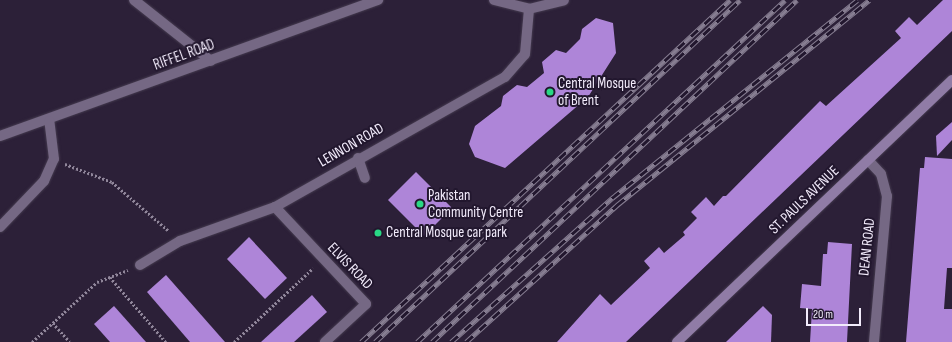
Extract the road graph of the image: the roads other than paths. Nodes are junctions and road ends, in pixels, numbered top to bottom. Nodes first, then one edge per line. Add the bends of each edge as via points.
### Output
1 (134, 0) edge
2 (378, 0) edge
3 (494, 0) edge
4 (564, 0) edge
5 (529, 9) junction
6 (211, 61) junction
7 (952, 80) edge
8 (49, 121) junction
9 (0, 136) edge
10 (358, 158) junction
11 (868, 160) junction
12 (365, 178) dead end
13 (275, 207) junction
14 (0, 227) edge
15 (140, 264) road end
16 (325, 342) edge
17 (677, 342) edge
18 (874, 342) edge

1 - 6 street
2 - 6 street, RIFFEL ROAD
3 - 5 street
4 - 5 street
5 - 10 street, LENNON ROAD via 528,41 517,67
6 - 8 street, RIFFEL ROAD
7 - 11 street, ST. PAULS AVENUE
8 - 9 street, RIFFEL ROAD
8 - 14 street via 54,159 44,181
10 - 12 street
10 - 13 street, LENNON ROAD
11 - 17 street, ST. PAULS AVENUE
11 - 18 street, DEAN ROAD via 881,174 887,196
13 - 15 street, LENNON ROAD via 180,240
13 - 16 street, ELVIS ROAD via 366,304

